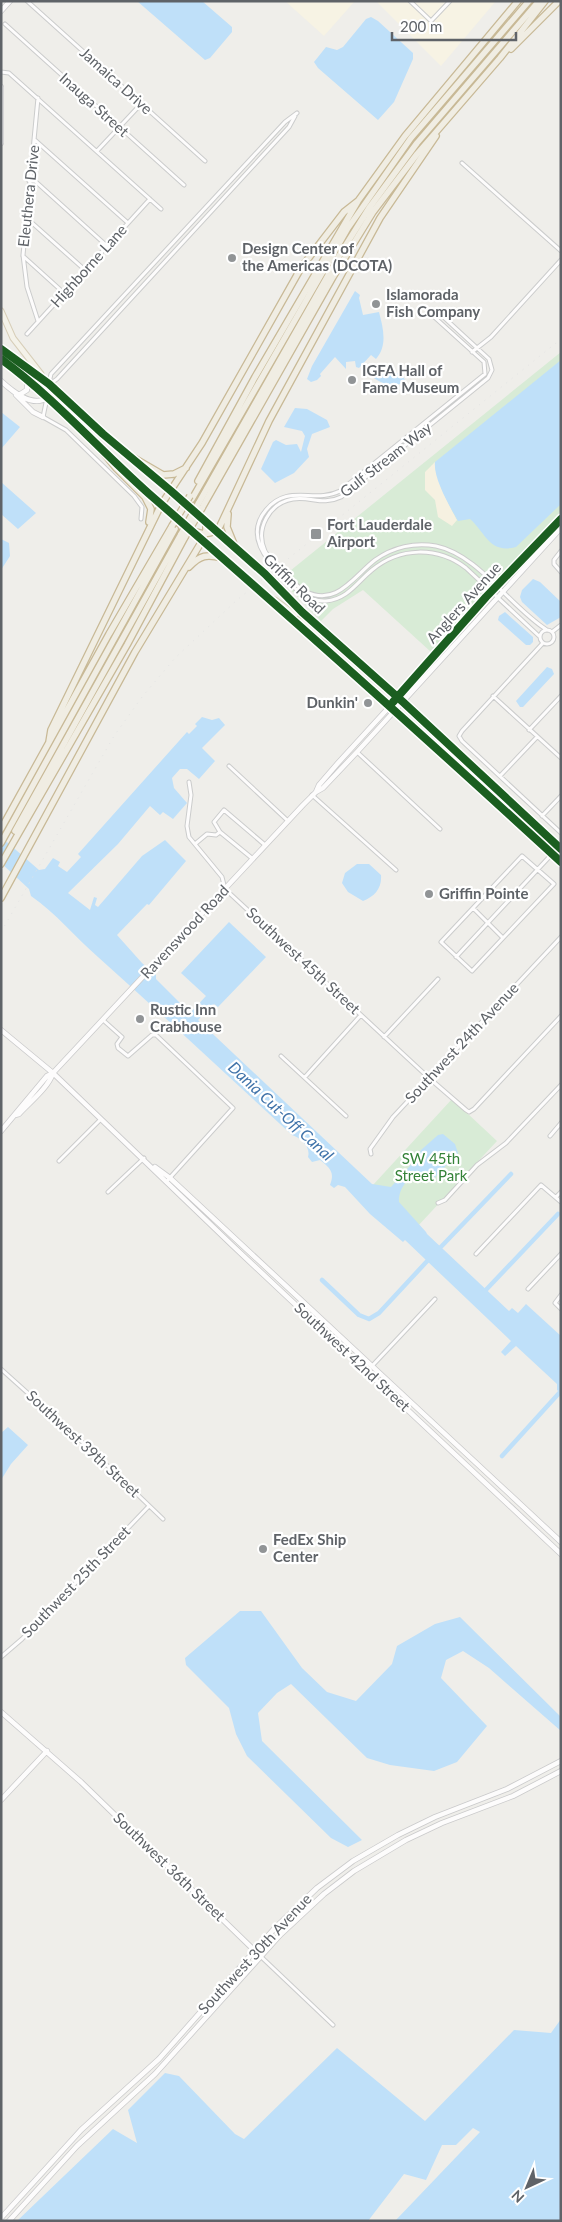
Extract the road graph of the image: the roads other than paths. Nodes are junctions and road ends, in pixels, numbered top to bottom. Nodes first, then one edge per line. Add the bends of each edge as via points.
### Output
1 (10, 1) edge
2 (27, 1) edge
3 (410, 1) edge
4 (450, 1) edge
5 (518, 1) edge
6 (529, 1) edge
7 (539, 1) edge
8 (546, 1) edge
9 (559, 1) edge
10 (1, 10) edge
11 (4, 24) dead end
12 (500, 58) junction
13 (1, 72) edge
14 (1, 87) edge
15 (38, 98) junction
16 (141, 104) junction
17 (450, 116) junction
18 (119, 127) junction
19 (35, 139) junction
20 (1, 143) edge
21 (97, 151) junction
22 (205, 161) dead end
23 (462, 163) dead end
24 (29, 181) junction
25 (184, 185) dead end
26 (150, 199) junction
27 (358, 201) junction
28 (162, 209) dead end
29 (25, 220) junction
30 (128, 223) junction
31 (107, 246) junction
32 (561, 251) edge
33 (23, 255) junction
34 (561, 260) edge
35 (86, 270) junction
36 (64, 293) junction
37 (1, 311) edge
38 (438, 312) dead end
39 (432, 315) dead end
40 (38, 321) junction
41 (27, 334) dead end
42 (476, 348) junction
43 (1, 349) edge
44 (472, 352) junction
45 (1, 359) edge
46 (27, 380) junction
47 (1, 381) edge
48 (49, 384) junction
49 (12, 390) junction
50 (19, 395) junction
51 (47, 398) junction
52 (43, 417) junction
53 (92, 440) junction
54 (127, 454) junction
55 (186, 468) junction
56 (171, 491) junction
57 (191, 498) junction
58 (161, 505) junction
59 (200, 506) junction
60 (229, 507) junction
61 (141, 519) dead end
62 (561, 519) edge
63 (206, 523) junction
64 (149, 528) junction
65 (174, 528) junction
66 (561, 528) edge
67 (190, 530) junction
68 (216, 531) junction
69 (205, 534) junction
70 (202, 541) junction
71 (236, 548) junction
72 (561, 551) edge
73 (222, 558) junction
74 (561, 572) edge
75 (180, 575) junction
76 (496, 586) junction
77 (491, 591) junction
78 (501, 591) junction
79 (497, 596) junction
80 (268, 598) junction
81 (302, 612) junction
82 (525, 613) junction
83 (521, 618) junction
84 (295, 622) junction
85 (536, 622) junction
86 (561, 625) edge
87 (531, 627) junction
88 (547, 630) junction
89 (552, 632) junction
90 (540, 637) junction
91 (543, 643) junction
92 (337, 644) junction
93 (493, 696) junction
94 (561, 696) edge
95 (398, 698) junction
96 (403, 702) junction
97 (389, 706) junction
98 (395, 711) junction
99 (530, 730) junction
100 (537, 737) junction
101 (49, 742) junction
102 (357, 752) junction
103 (561, 758) edge
104 (229, 766) dead end
105 (500, 776) junction
106 (189, 782) dead end
107 (314, 794) junction
108 (561, 796) edge
109 (490, 797) junction
110 (542, 816) junction
111 (288, 821) junction
112 (530, 821) junction
113 (440, 829) dead end
114 (526, 830) junction
115 (220, 832) junction
116 (561, 833) edge
117 (7, 834) edge
118 (1, 843) edge
119 (195, 844) junction
120 (266, 846) junction
121 (560, 848) edge
122 (552, 854) junction
123 (1, 856) edge
124 (253, 859) junction
125 (561, 862) edge
126 (1, 864) edge
127 (396, 870) dead end
128 (538, 870) junction
129 (226, 889) junction
130 (1, 898) edge
131 (473, 908) junction
132 (488, 923) junction
133 (561, 937) edge
134 (503, 938) junction
135 (456, 957) junction
136 (438, 979) dead end
137 (361, 1016) junction
138 (561, 1016) edge
139 (103, 1020) junction
140 (1, 1030) edge
141 (384, 1037) junction
142 (281, 1056) dead end
143 (53, 1073) junction
144 (305, 1077) junction
145 (429, 1078) junction
146 (561, 1085) edge
147 (346, 1116) dead end
148 (102, 1118) junction
149 (561, 1123) edge
150 (1, 1131) edge
151 (550, 1136) dead end
152 (372, 1154) dead end
153 (144, 1158) junction
154 (59, 1161) dead end
155 (168, 1180) junction
156 (108, 1192) dead end
157 (561, 1192) edge
158 (556, 1197) junction
159 (561, 1202) edge
160 (438, 1203) dead end
161 (476, 1254) dead end
162 (561, 1254) edge
163 (528, 1289) dead end
164 (561, 1295) edge
165 (288, 1296) junction
166 (300, 1299) junction
167 (435, 1300) dead end
168 (561, 1309) edge
169 (372, 1367) junction
170 (1, 1369) edge
171 (392, 1394) junction
172 (406, 1399) junction
173 (149, 1506) junction
174 (163, 1519) dead end
175 (561, 1542) edge
176 (561, 1554) edge
177 (1, 1658) edge
178 (1, 1712) edge
179 (47, 1751) junction
180 (561, 1761) edge
181 (561, 1771) edge
182 (1, 1800) edge
183 (254, 1950) junction
184 (261, 1956) junction
185 (333, 2025) dead end
186 (177, 2038) junction
187 (183, 2044) junction
188 (1, 2218) edge
189 (10, 2221) edge

1 - 10 street
2 - 16 street, Jamaica Drive
3 - 4 street via 432,21
5 - 27 highway via 405,136
6 - 57 highway via 412,138 348,228
7 - 59 highway via 417,143 369,208
8 - 12 highway
9 - 12 highway
11 - 18 street, Inauga Street
12 - 17 highway
13 - 15 street via 9,73
14 - 20 street
15 - 19 street, Eleuthera Drive
15 - 21 street
16 - 18 street
16 - 22 street, Jamaica Drive
17 - 59 highway via 373,212
17 - 60 highway via 380,218 269,421
18 - 21 street
18 - 25 street, Inauga Street
19 - 24 street, Eleuthera Drive
19 - 30 street
21 - 26 street
23 - 32 street
24 - 29 street, Eleuthera Drive
24 - 31 street via 35,181
26 - 28 street
26 - 30 street, Highborne Lane
27 - 55 highway via 344,212 301,268
27 - 57 highway via 255,377
29 - 33 street, Eleuthera Drive
29 - 35 street
30 - 31 street, Highborne Lane
31 - 35 street, Highborne Lane
33 - 36 street
33 - 40 street, Eleuthera Drive via 27,287
34 - 42 street via 488,340
35 - 36 street, Highborne Lane
36 - 40 street, Highborne Lane
37 - 48 main road via 15,342
38 - 42 street, Gulf Stream Way
39 - 44 street, Gulf Stream Way
40 - 41 street, Highborne Lane
42 - 44 street
42 - 76 street, Gulf Stream Way via 492,365 486,381 341,497 324,502 291,499 278,505 265,519 262,539 266,553 278,567 302,590 318,596 339,592 380,557 415,545 453,551
43 - 48 main road, Griffin Road
44 - 77 street, Gulf Stream Way via 485,366 482,378 340,491 321,496 295,494 274,502 260,521 258,541 265,558 275,569 300,593 315,600 342,597 384,562 401,554 416,552 439,554 453,560
45 - 46 main road, Griffin Road
46 - 50 street via 27,390
46 - 51 main road, Griffin Road
47 - 49 street
48 - 48 street via 289,127 297,114 285,122 51,374
48 - 51 street
48 - 54 main road, Griffin Road
49 - 50 street
49 - 52 street via 30,409
50 - 51 street via 38,401
51 - 52 street
51 - 53 main road, Griffin Road
52 - 61 street via 66,430 134,496 142,507
53 - 58 main road, Griffin Road
53 - 64 highway via 149,503
54 - 55 highway via 163,475
54 - 56 main road, Griffin Road
55 - 56 highway
56 - 58 highway
56 - 63 main road, Griffin Road
57 - 65 highway, bridge
58 - 64 highway
58 - 67 main road, Griffin Road
59 - 117 highway, bridge via 127,645
60 - 68 highway
60 - 71 highway via 227,528
62 - 76 street, Anglers Avenue
63 - 68 main road, Griffin Road
63 - 69 highway
64 - 101 highway via 51,730
65 - 101 highway via 109,634
65 - 117 highway
66 - 78 street, Anglers Avenue
67 - 69 highway
67 - 70 main road, Griffin Road
68 - 69 highway
68 - 71 main road, Griffin Road
69 - 70 highway
70 - 73 main road, Griffin Road
70 - 75 highway
71 - 81 main road, Griffin Road
72 - 74 street via 554,560
73 - 75 highway via 212,555 200,557
73 - 80 main road, Griffin Road
75 - 130 highway
76 - 77 street, Anglers Avenue
76 - 78 street, Gulf Stream Way
77 - 79 street
77 - 95 street, Anglers Avenue
78 - 79 street, Anglers Avenue
78 - 82 street, Gulf Stream Way
79 - 83 street
79 - 96 street, Anglers Avenue
80 - 81 main road via 294,614
80 - 84 main road, Griffin Road
81 - 92 main road, Griffin Road
82 - 83 street
82 - 85 street, Gulf Stream Way
83 - 87 street
84 - 92 main road via 303,622
84 - 97 main road, Griffin Road
85 - 87 street
85 - 88 street, Gulf Stream Way
86 - 89 street
87 - 90 street
88 - 89 street
88 - 90 street
89 - 91 street via 553,642
90 - 91 street
91 - 93 street
92 - 95 main road, Griffin Road
93 - 99 street
93 - 105 street via 459,736
94 - 99 street
95 - 96 main road, Griffin Road
95 - 97 street, Anglers Avenue
96 - 98 street, Anglers Avenue
96 - 112 main road, Griffin Road
97 - 98 main road, Griffin Road
97 - 107 street, Ravenswood Road via 318,785
98 - 102 street, Ravenswood Road
98 - 109 main road, Griffin Road
99 - 100 street
100 - 103 street
100 - 105 street
101 - 117 highway
102 - 107 street, Ravenswood Road
102 - 113 street
104 - 111 street
105 - 110 street
106 - 119 street, Southwest 45th Street via 191,795 187,826 189,837
107 - 111 street, Ravenswood Road
107 - 127 street
108 - 110 street
109 - 112 main road via 497,798 522,820
109 - 114 main road, Griffin Road
110 - 116 street
111 - 120 street, Ravenswood Road
112 - 121 main road, Griffin Road
114 - 121 main road via 536,831 552,846
114 - 122 main road, Griffin Road
115 - 119 street via 207,834
115 - 120 street via 214,822 224,810
115 - 124 street
117 - 118 highway
117 - 123 highway
117 - 126 highway
119 - 129 street, Southwest 45th Street via 222,877
120 - 124 street, Ravenswood Road
122 - 125 main road, Griffin Road
122 - 128 street
124 - 129 street, Ravenswood Road
128 - 131 street via 522,856
128 - 132 street
128 - 134 street via 554,884
129 - 137 street, Southwest 45th Street
129 - 139 street, Ravenswood Road
131 - 132 street
131 - 135 street via 441,942
132 - 134 street
132 - 135 street
133 - 145 street, Southwest 24th Avenue
134 - 135 street via 472,971
136 - 141 street
137 - 141 street, Southwest 45th Street
137 - 144 street
138 - 145 street, Southwest 45th Street via 469,1112
139 - 143 street, Ravenswood Road
139 - 155 street via 122,1037 118,1048 128,1056 152,1034 156,1035 233,1108
140 - 143 street, Southwest 42nd Street
141 - 145 street, Southwest 45th Street
142 - 144 street
143 - 148 street, Southwest 42nd Street
143 - 150 street, Ravenswood Road
144 - 147 street
145 - 152 street, Southwest 24th Avenue via 389,1122 370,1149
146 - 160 street via 506,1143 477,1165 445,1200
148 - 153 street, Southwest 42nd Street
148 - 154 street
149 - 151 street
153 - 155 street, Southwest 42nd Street
153 - 156 street
155 - 165 street, Southwest 42nd Street
155 - 166 street, Southwest 42nd Street
157 - 158 street
158 - 159 street
158 - 161 street via 541,1185
162 - 163 street
164 - 168 street via 555,1303
165 - 166 street
165 - 171 street, Southwest 42nd Street
166 - 169 street, Southwest 42nd Street
167 - 169 street
169 - 172 street, Southwest 42nd Street
170 - 173 street, Southwest 39th Street
171 - 172 street
171 - 176 street, Southwest 42nd Street
172 - 175 street, Southwest 42nd Street
173 - 174 street, Southwest 39th Street
173 - 177 street, Southwest 25th Street
178 - 179 street, Southwest 36th Street
179 - 182 street
179 - 183 street, Southwest 36th Street
180 - 183 street, Southwest 30th Avenue via 507,1789 411,1828 366,1853 306,1897
181 - 184 street, Southwest 30th Avenue via 513,1796 418,1834 380,1855 348,1875 314,1903
183 - 184 street, Southwest 36th Street
183 - 186 street, Southwest 30th Avenue
184 - 185 street, Southwest 36th Street
184 - 187 street, Southwest 30th Avenue
186 - 187 street
186 - 188 street, Southwest 30th Avenue via 143,2075 82,2130
187 - 189 street, Southwest 30th Avenue via 144,2085 77,2146

